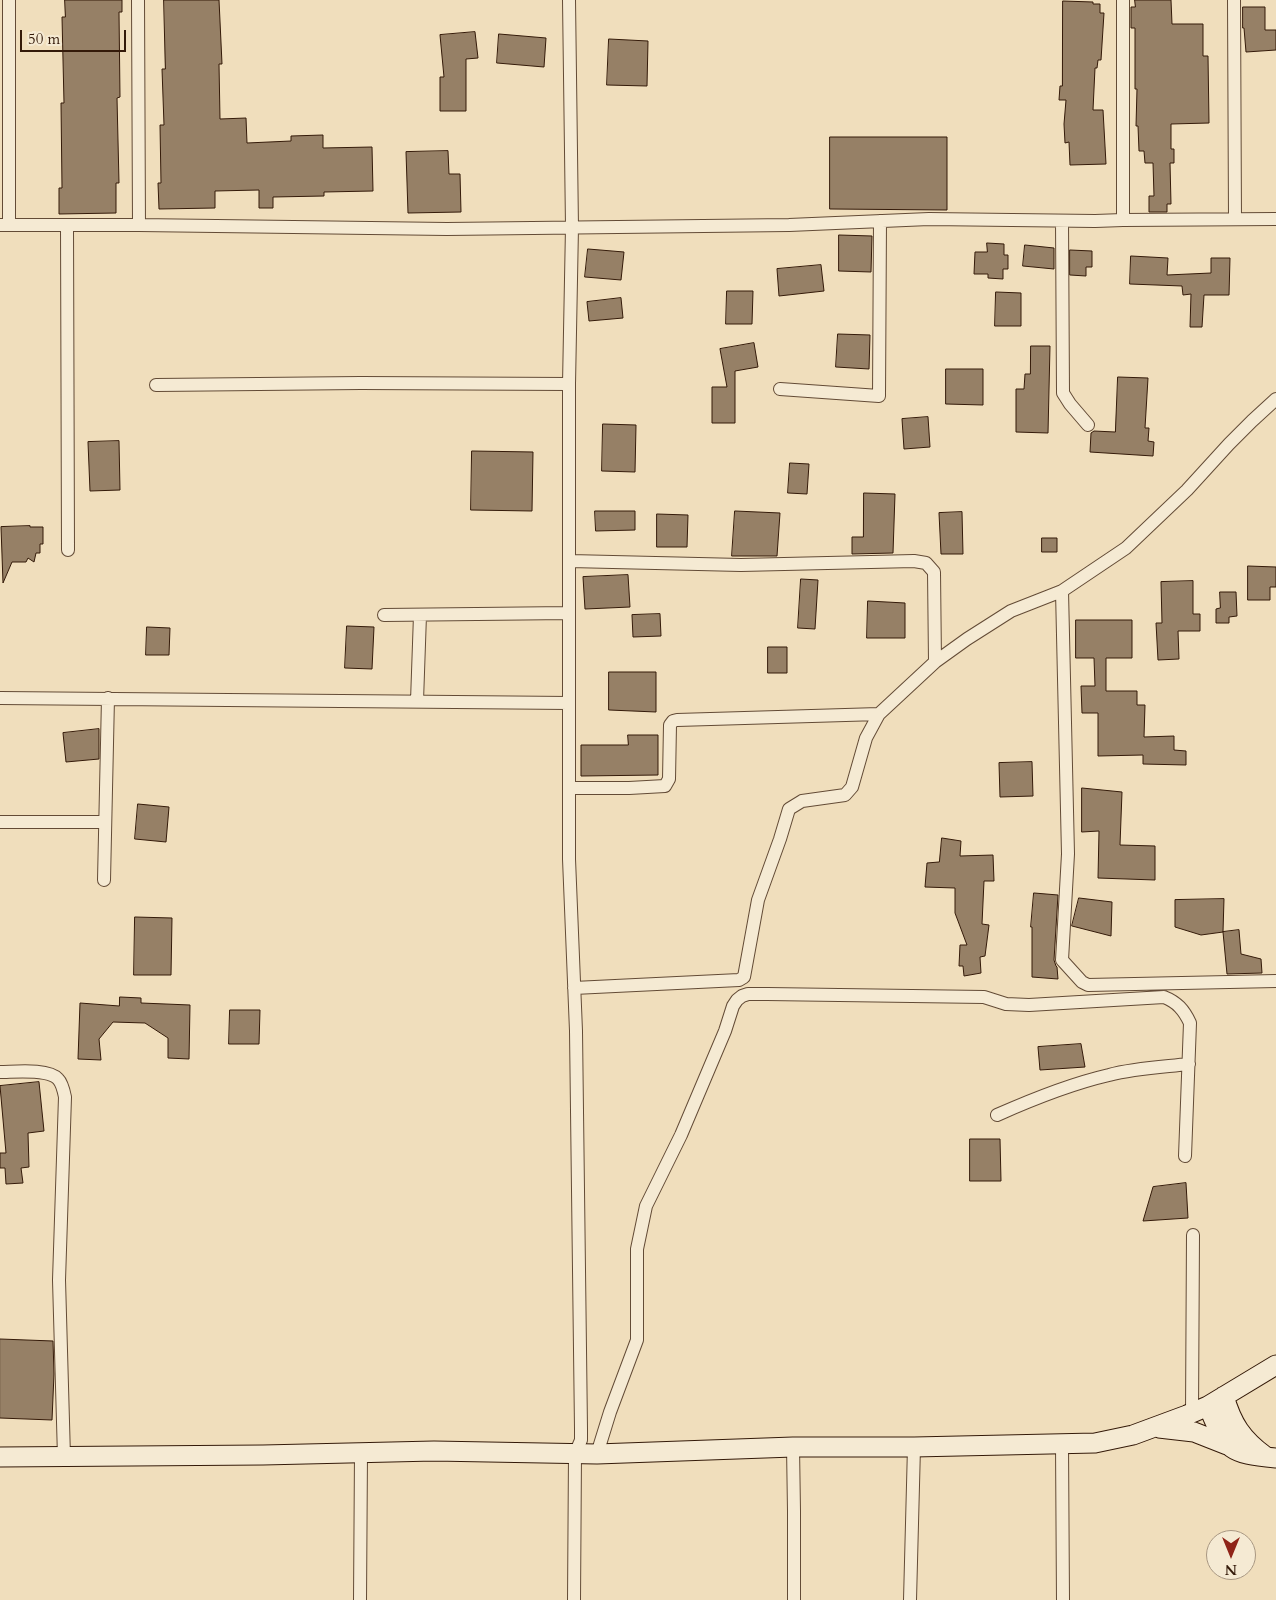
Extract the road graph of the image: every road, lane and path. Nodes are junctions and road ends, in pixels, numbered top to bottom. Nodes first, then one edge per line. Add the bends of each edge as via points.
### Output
1 (9, 0) edge
2 (138, 0) edge
3 (569, 0) edge
4 (1123, 0) edge
5 (1234, 0) edge
6 (1235, 219) junction
7 (1276, 219) edge
8 (1123, 220) junction
9 (880, 221) junction
10 (1062, 221) junction
11 (5, 225) edge
12 (139, 225) junction
13 (67, 226) junction
14 (572, 227) junction
15 (569, 384) junction
16 (156, 385) dead end
17 (780, 389) dead end
18 (1276, 399) edge
19 (1088, 425) dead end
20 (68, 550) dead end
21 (570, 561) junction
22 (1062, 591) junction
23 (569, 613) junction
24 (420, 615) junction
25 (384, 616) dead end
26 (935, 662) junction
27 (0, 698) edge
28 (108, 698) junction
29 (417, 701) junction
30 (569, 703) junction
31 (879, 714) junction
32 (570, 788) junction
33 (0, 822) edge
34 (105, 822) junction
35 (104, 880) dead end
36 (1276, 981) edge
37 (574, 988) junction
38 (1188, 1064) junction
39 (0, 1072) edge
40 (997, 1115) dead end
41 (1185, 1156) dead end
42 (1193, 1235) dead end
43 (1276, 1365) edge
44 (1208, 1405) junction
45 (1155, 1428) junction
46 (1062, 1444) junction
47 (1227, 1445) junction
48 (793, 1447) junction
49 (914, 1447) junction
50 (361, 1452) junction
51 (575, 1454) junction
52 (597, 1454) junction
53 (0, 1457) edge
54 (64, 1457) junction
55 (1271, 1458) edge
56 (360, 1600) edge
57 (574, 1600) edge
58 (794, 1600) edge
59 (910, 1600) edge
60 (1063, 1600) edge

1 - 11 street
2 - 12 street
3 - 14 street
4 - 8 street
5 - 6 street
6 - 7 street
6 - 8 street
8 - 10 street
9 - 10 street
9 - 14 street
9 - 17 street via 879,396
10 - 19 street via 1063,393
11 - 13 street
12 - 13 street
12 - 14 street via 447,229
13 - 20 street
14 - 15 street
15 - 16 street
15 - 21 street
18 - 22 street via 1126,548
21 - 23 street
21 - 26 street via 741,565 926,563 934,572
22 - 26 street via 1011,612
22 - 36 street via 1068,844 1062,960 1088,985
23 - 24 street
23 - 30 street
24 - 25 street
24 - 29 street
26 - 31 street
27 - 28 street
28 - 29 street
28 - 34 street
29 - 30 street
30 - 32 street
31 - 32 street via 677,720 670,724 669,779 665,786
31 - 37 street via 866,738 852,787 845,795 802,801 789,809 758,900 744,977 739,980
32 - 37 street
33 - 34 street
34 - 35 street
37 - 51 street via 581,1429 581,1440
38 - 40 street via 1110,1074 1046,1094
38 - 41 street
38 - 52 street via 1190,1023 1185,1012 1164,997 1029,1005 1006,1004 984,997 742,996 733,1006 681,1135 646,1206 638,1249 638,1340
39 - 54 street via 52,1075 59,1079 65,1097 59,1280
42 - 44 street
43 - 44 main road
44 - 45 main road
44 - 47 main road
44 - 55 main road via 1233,1423 1253,1447
45 - 46 main road via 1103,1442
45 - 47 main road via 1194,1432
46 - 49 main road
46 - 60 street
47 - 55 main road via 1250,1456
48 - 49 main road
48 - 52 main road
48 - 58 street
49 - 59 street
50 - 51 main road
50 - 54 main road
50 - 56 street
51 - 52 main road
51 - 57 street
53 - 54 main road

